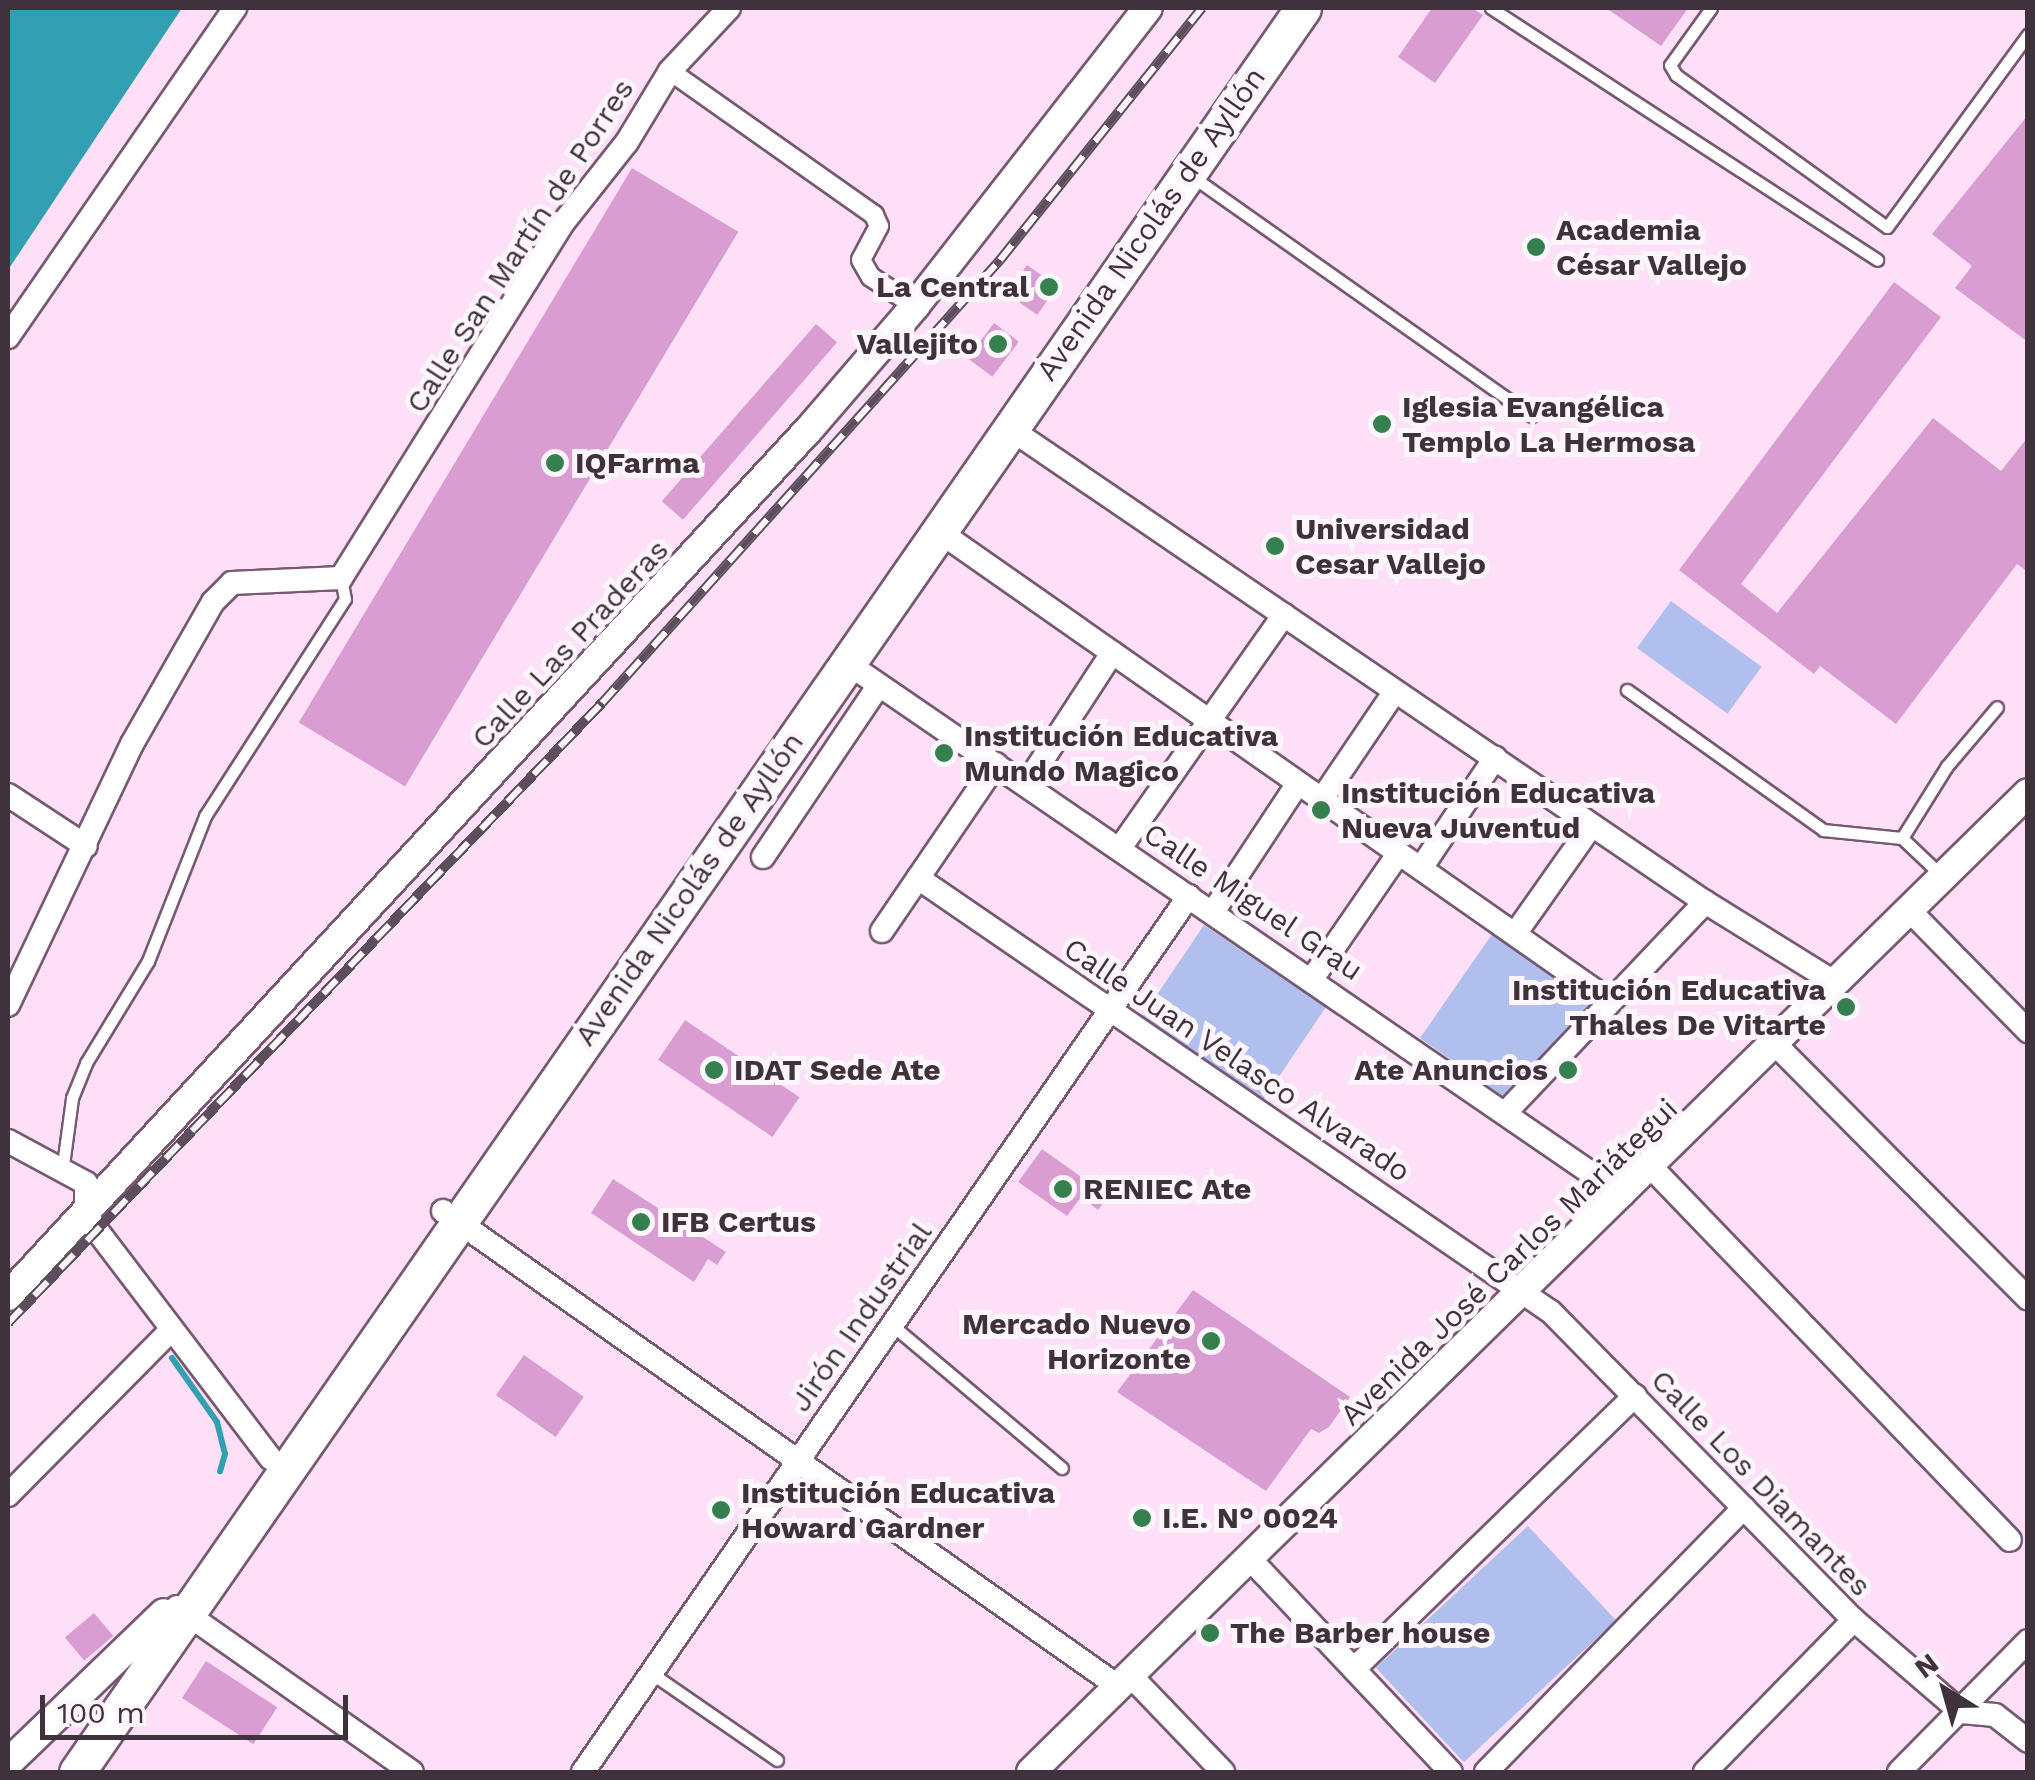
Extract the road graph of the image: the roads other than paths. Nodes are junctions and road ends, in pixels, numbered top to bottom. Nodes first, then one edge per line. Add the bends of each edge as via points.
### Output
1 (235, 8) edge
2 (729, 8) edge
3 (1148, 8) edge
4 (1275, 8) edge
5 (1303, 8) edge
6 (1491, 8) edge
7 (1710, 8) edge
8 (2028, 34) edge
9 (670, 71) junction
10 (1186, 172) junction
11 (1876, 260) dead end
12 (915, 306) junction
13 (8, 337) edge
14 (1532, 416) dead end
15 (1009, 428) junction
16 (937, 530) junction
17 (341, 578) junction
18 (1284, 614) junction
19 (1112, 652) junction
20 (846, 663) junction
21 (879, 685) junction
22 (1627, 690) dead end
23 (1395, 691) junction
24 (1997, 707) dead end
25 (1210, 721) junction
26 (1495, 758) junction
27 (996, 764) junction
28 (1298, 783) junction
29 (1026, 785) junction
30 (2028, 793) edge
31 (8, 795) edge
32 (1322, 799) junction
33 (1592, 825) junction
34 (1902, 838) junction
35 (86, 846) junction
36 (1120, 848) junction
37 (1398, 853) junction
38 (764, 858) dead end
39 (1421, 868) junction
40 (1943, 877) junction
41 (918, 878) junction
42 (1190, 896) junction
43 (1705, 902) junction
44 (1909, 910) junction
45 (1214, 912) junction
46 (882, 931) dead end
47 (1515, 934) junction
48 (1312, 979) junction
49 (1837, 984) junction
50 (1610, 1000) junction
51 (8, 1005) edge
52 (1110, 1010) junction
53 (2028, 1031) edge
54 (1778, 1046) junction
55 (1507, 1111) junction
56 (8, 1142) edge
57 (63, 1165) junction
58 (1652, 1168) junction
59 (1623, 1195) junction
60 (86, 1216) junction
61 (451, 1216) junction
62 (1523, 1291) junction
63 (8, 1296) edge
64 (2028, 1299) edge
65 (892, 1325) junction
66 (172, 1330) junction
67 (1635, 1396) junction
68 (800, 1458) junction
69 (271, 1459) junction
70 (1062, 1468) dead end
71 (8, 1494) edge
72 (1744, 1508) junction
73 (2010, 1540) dead end
74 (1251, 1560) junction
75 (174, 1610) junction
76 (1854, 1620) junction
77 (2028, 1641) edge
78 (1354, 1669) junction
79 (652, 1673) junction
80 (1125, 1681) junction
81 (1960, 1712) junction
82 (2028, 1742) edge
83 (778, 1760) dead end
84 (8, 1763) edge
85 (50, 1772) edge
86 (77, 1772) edge
87 (412, 1772) edge
88 (583, 1772) edge
89 (1031, 1772) edge
90 (1223, 1772) edge
91 (1451, 1772) edge
92 (1486, 1772) edge
93 (1705, 1772) edge
94 (1899, 1772) edge

1 - 13 street
2 - 9 street, Calle San Martín de Porres
3 - 12 street, Calle Las Praderas
4 - 61 main road, Avenida Nicolás de Ayllón
5 - 10 main road, Avenida Nicolás de Ayllón
6 - 11 lane
7 - 8 lane via 1670,65 1676,75 1887,228
9 - 12 street via 874,216 879,226 861,260 871,277
9 - 17 street, Calle San Martín de Porres via 627,142 563,224
10 - 14 lane
10 - 15 main road, Avenida Nicolás de Ayllón
12 - 60 street, Calle Las Praderas via 684,568
15 - 16 main road, Avenida Nicolás de Ayllón
15 - 18 street
16 - 19 street
16 - 20 main road, Avenida Nicolás de Ayllón
17 - 35 street via 232,583 213,602 132,744
17 - 57 lane via 345,600 205,816 148,961 86,1063 72,1098
18 - 23 street
18 - 25 street
19 - 25 street
19 - 29 street
20 - 21 street, Calle Miguel Grau
20 - 61 main road, Avenida Nicolás de Ayllón
21 - 27 street, Calle Miguel Grau
21 - 38 street
22 - 34 lane via 1823,830
23 - 26 street
23 - 32 street
24 - 34 lane via 1947,766
25 - 28 street
25 - 36 street
26 - 33 street
26 - 39 street
27 - 29 street, Calle Miguel Grau
27 - 41 street
28 - 32 street
28 - 45 street
29 - 36 street, Calle Miguel Grau
30 - 40 street, Avenida José Carlos Mariátegui
31 - 35 street
32 - 37 street
33 - 43 street
33 - 47 street
34 - 40 lane
35 - 51 street
36 - 42 street, Calle Miguel Grau
37 - 39 street
37 - 48 street
39 - 47 street
40 - 44 street, Avenida José Carlos Mariátegui
41 - 46 street
41 - 52 street, Calle Juan Velasco Alvarado
42 - 45 street, Calle Miguel Grau
42 - 52 street, Jirón Industrial
43 - 49 street
43 - 50 street
44 - 49 street, Avenida José Carlos Mariátegui
44 - 53 street
45 - 48 street, Calle Miguel Grau
47 - 50 street
48 - 55 street, Calle Miguel Grau
49 - 54 street, Avenida José Carlos Mariátegui
50 - 55 street
52 - 62 street, Calle Juan Velasco Alvarado
52 - 65 street, Jirón Industrial
54 - 58 street, Avenida José Carlos Mariátegui
54 - 64 street
55 - 59 street, Calle Miguel Grau
56 - 57 street
57 - 60 street via 86,1182
58 - 59 street, Avenida José Carlos Mariátegui
58 - 73 street
59 - 62 street, Avenida José Carlos Mariátegui
60 - 63 street, Calle Las Praderas
60 - 66 street
61 - 68 street
61 - 69 main road, Avenida Nicolás de Ayllón
61 - 75 main road, Avenida Nicolás de Ayllón
62 - 67 street, Calle Los Diamantes
62 - 74 street, Avenida José Carlos Mariátegui
65 - 68 street, Jirón Industrial
65 - 70 lane
66 - 69 street
66 - 71 street
67 - 72 street, Calle Los Diamantes
67 - 78 street
68 - 79 street, Jirón Industrial
68 - 80 street
69 - 75 main road, Avenida Nicolás de Ayllón
72 - 76 street, Calle Los Diamantes
72 - 92 street
74 - 78 street
74 - 80 street, Avenida José Carlos Mariátegui
75 - 84 street
75 - 85 main road, Avenida Nicolás de Ayllón
75 - 86 main road, Avenida Nicolás de Ayllón
75 - 87 street
76 - 81 street, Calle Los Diamantes
76 - 93 street
77 - 81 street
78 - 91 street
79 - 83 lane
79 - 88 street, Jirón Industrial
80 - 89 street, Avenida José Carlos Mariátegui
80 - 90 street
81 - 82 street via 1995,1715
81 - 94 street

